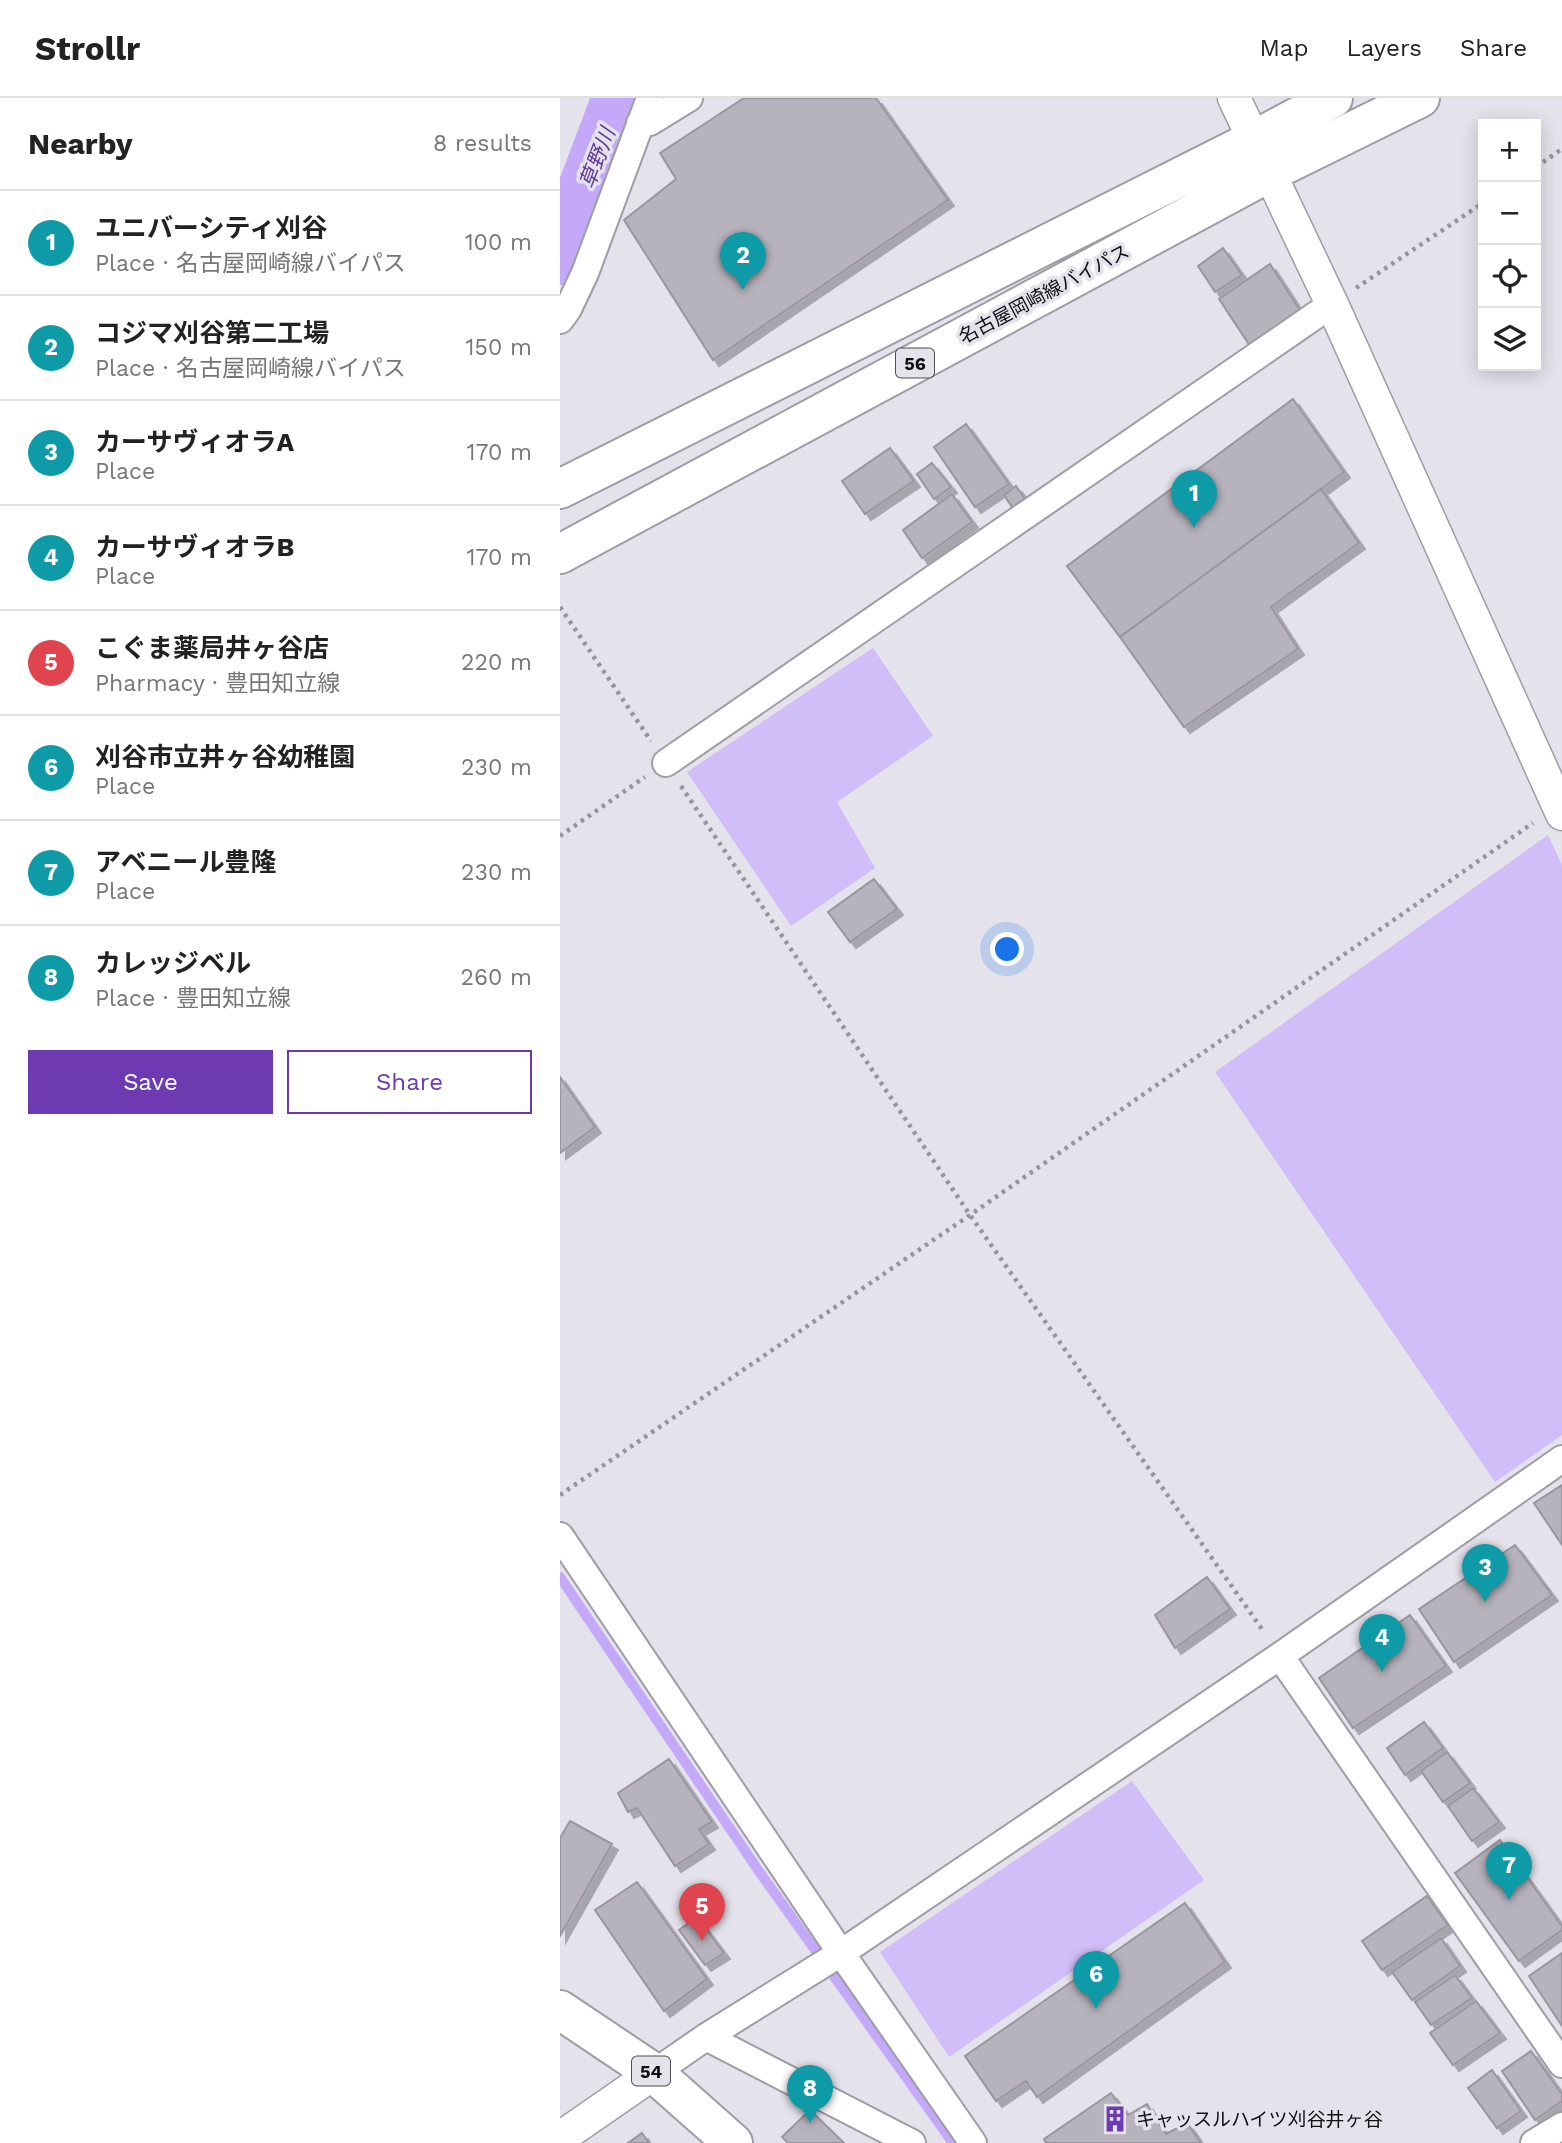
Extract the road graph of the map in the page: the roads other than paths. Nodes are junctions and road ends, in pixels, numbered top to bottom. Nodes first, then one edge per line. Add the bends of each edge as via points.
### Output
1 (650, 98) edge
2 (689, 98) edge
3 (1234, 98) edge
4 (1333, 98) edge
5 (1420, 98) edge
6 (640, 123) junction
7 (1262, 156) junction
8 (1332, 304) junction
9 (560, 320) edge
10 (560, 489) edge
11 (560, 554) edge
12 (666, 763) road end
13 (1560, 810) edge
14 (1562, 1459) edge
15 (560, 1536) edge
16 (1280, 1656) junction
17 (841, 1953) junction
18 (560, 2010) edge
19 (706, 2037) junction
20 (1562, 2064) edge
21 (654, 2073) junction
22 (1562, 2126) edge
23 (560, 2138) edge
24 (733, 2143) edge
25 (912, 2143) edge
26 (973, 2143) edge
27 (1534, 2143) edge

1 - 6 street
2 - 6 street via 650,122
3 - 7 street
4 - 7 main road, 名古屋岡崎線バイパス / 56
5 - 7 main road, 名古屋岡崎線バイパス / 56
6 - 9 street via 585,273
7 - 8 street
7 - 10 main road, 名古屋岡崎線バイパス / 56
7 - 11 main road, 名古屋岡崎線バイパス / 56
8 - 12 street
8 - 13 street
14 - 16 street
15 - 17 street
16 - 17 street
16 - 20 street
17 - 19 street
17 - 26 street
18 - 21 main road, 54
19 - 21 street
19 - 25 street
21 - 23 street
21 - 24 main road, 54
22 - 27 street

